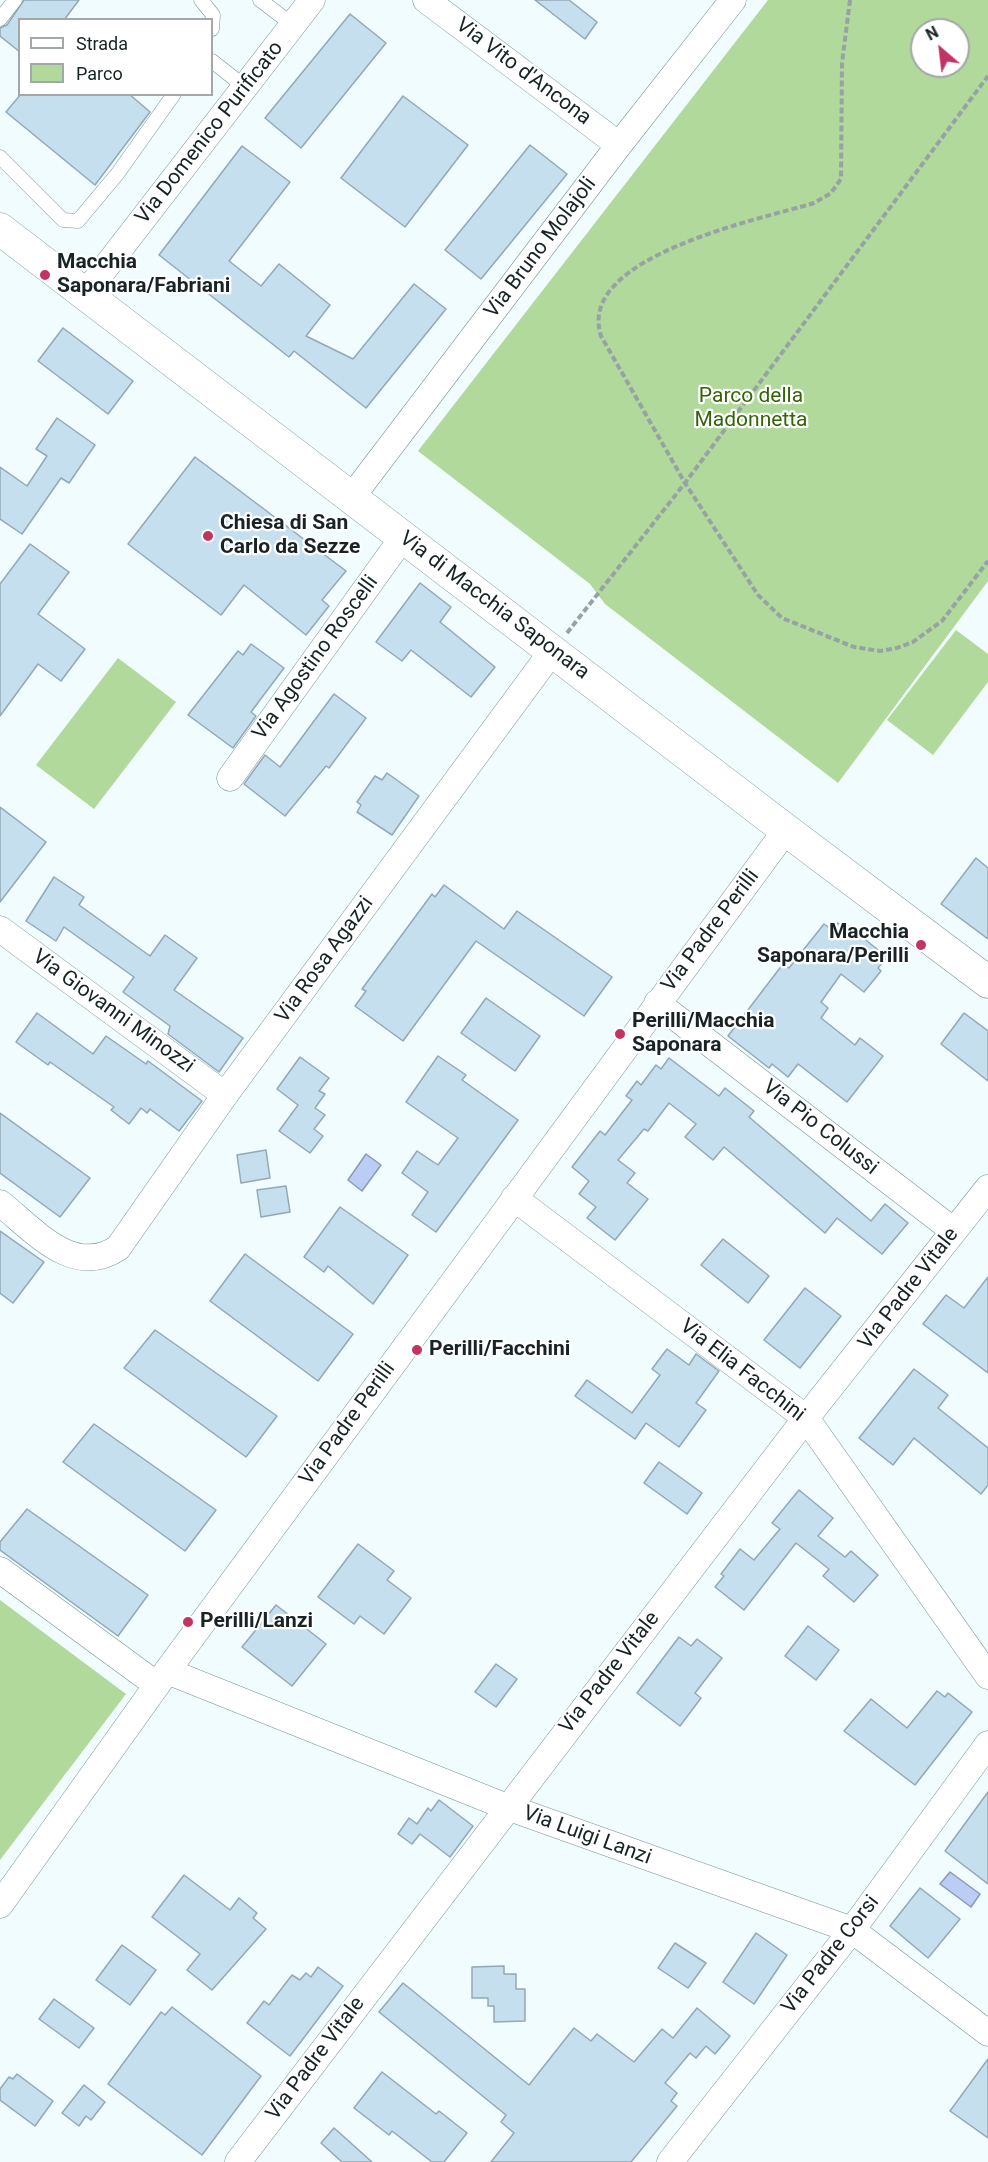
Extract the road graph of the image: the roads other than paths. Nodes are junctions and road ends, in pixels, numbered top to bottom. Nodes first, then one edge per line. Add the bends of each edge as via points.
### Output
1 (15, 0) edge
2 (201, 0) edge
3 (260, 0) edge
4 (312, 0) edge
5 (426, 0) edge
6 (733, 0) edge
7 (213, 18) edge
8 (0, 19) edge
9 (293, 25) junction
10 (213, 62) edge
11 (245, 87) junction
12 (173, 96) edge
13 (619, 145) junction
14 (0, 157) edge
15 (0, 229) edge
16 (85, 294) junction
17 (351, 498) junction
18 (403, 537) junction
19 (553, 650) junction
20 (230, 778) dead end
21 (786, 830) junction
22 (0, 929) edge
23 (988, 982) edge
24 (657, 1004) junction
25 (225, 1095) junction
26 (988, 1188) edge
27 (514, 1198) junction
28 (0, 1203) edge
29 (954, 1231) junction
30 (806, 1418) junction
31 (0, 1570) edge
32 (988, 1676) edge
33 (162, 1678) junction
34 (988, 1744) edge
35 (507, 1807) junction
36 (0, 1905) edge
37 (852, 1930) junction
38 (988, 2033) edge
39 (238, 2162) edge
40 (670, 2162) edge

1 - 8 lane
2 - 7 lane
3 - 9 lane
4 - 9 street, Via Domenico Purificato
5 - 13 street, Via Vito d'Ancona
6 - 13 street, Via Bruno Molajoli
9 - 11 street, Via Domenico Purificato
10 - 11 lane
11 - 16 street, Via Domenico Purificato
12 - 14 lane via 78,221 63,220
13 - 17 street, Via Bruno Molajoli
15 - 16 street, Via di Macchia Saponara
16 - 17 street, Via di Macchia Saponara
17 - 18 street, Via di Macchia Saponara
18 - 19 street, Via di Macchia Saponara
18 - 20 street, Via Agostino Roscelli
19 - 21 street, Via di Macchia Saponara
19 - 25 street, Via Rosa Agazzi
21 - 23 street, Via di Macchia Saponara
21 - 24 street, Via Padre Perilli
22 - 25 street, Via Giovanni Minozzi
24 - 27 street, Via Padre Perilli
24 - 29 street, Via Pio Colussi
25 - 28 street, Via Rosa Agazzi via 125,1241 109,1254 91,1259 62,1252
26 - 29 street, Via Padre Vitale
27 - 30 street, Via Elia Facchini
27 - 33 street, Via Padre Perilli
29 - 30 street, Via Padre Vitale
30 - 32 street, Via Elia Facchini
30 - 35 street, Via Padre Vitale
31 - 33 street, Via Luigi Lanzi
33 - 35 street, Via Luigi Lanzi
33 - 36 street, Via Padre Perilli
34 - 37 street, Via Padre Corsi
35 - 37 street, Via Luigi Lanzi
35 - 39 street, Via Padre Vitale
37 - 38 street, Via Luigi Lanzi
37 - 40 street, Via Padre Corsi

